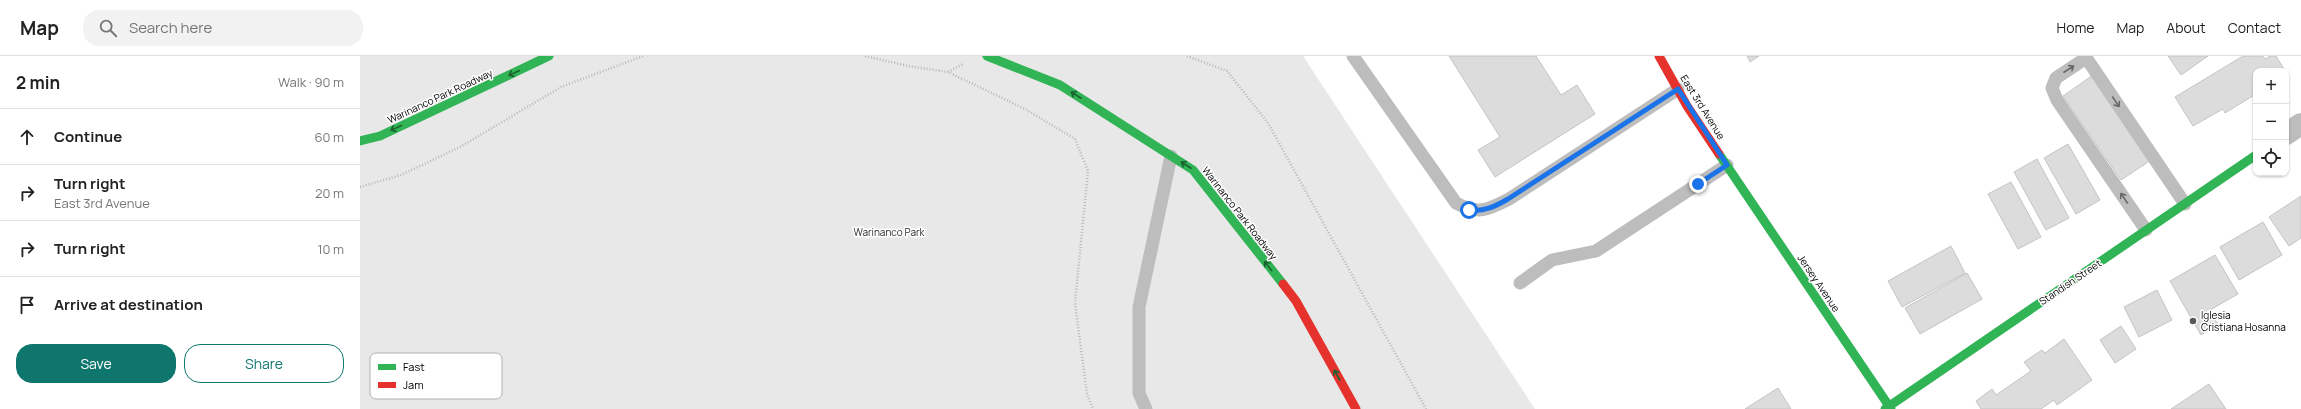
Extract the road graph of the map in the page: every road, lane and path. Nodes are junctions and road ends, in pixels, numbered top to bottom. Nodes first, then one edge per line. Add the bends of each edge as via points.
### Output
1 (549, 56) edge
2 (643, 56) edge
3 (865, 56) edge
4 (987, 56) edge
5 (1187, 56) edge
6 (1353, 56) edge
7 (1659, 56) edge
8 (2086, 57) edge
9 (1678, 89) junction
10 (2301, 124) edge
11 (2289, 132) edge
12 (360, 141) edge
13 (1171, 156) junction
14 (2253, 157) edge
15 (1728, 167) junction
16 (360, 187) edge
17 (2185, 204) junction
18 (2146, 230) junction
19 (1520, 283) dead end
20 (1888, 408) edge
21 (1094, 409) edge
22 (1146, 409) edge
23 (1356, 409) edge
24 (1426, 409) edge

1 -> 12 street, Warinanco Park Roadway via 380,136
2 - 16 path via 561,87 460,147 401,175
3 - 21 path via 948,72 1025,109 1075,140 1088,171 1075,302 1086,394
13 -> 4 street, Warinanco Park Roadway via 1060,85
5 - 24 path via 1227,71 1268,123
6 - 9 lane via 1456,203 1469,210 1479,211 1496,206
7 - 9 street, East 3rd Avenue
8 -> 17 lane
18 -> 8 lane via 2057,100 2052,88 2056,78
9 - 15 street, East 3rd Avenue
10 - 11 street
13 - 22 lane via 1139,307 1139,393
23 -> 13 street, Warinanco Park Roadway via 1296,301 1193,170
14 - 17 street, Standish Street
15 - 19 lane via 1596,251 1552,260
15 - 20 street, Jersey Avenue
17 - 18 street, Standish Street
18 - 20 street, Standish Street

